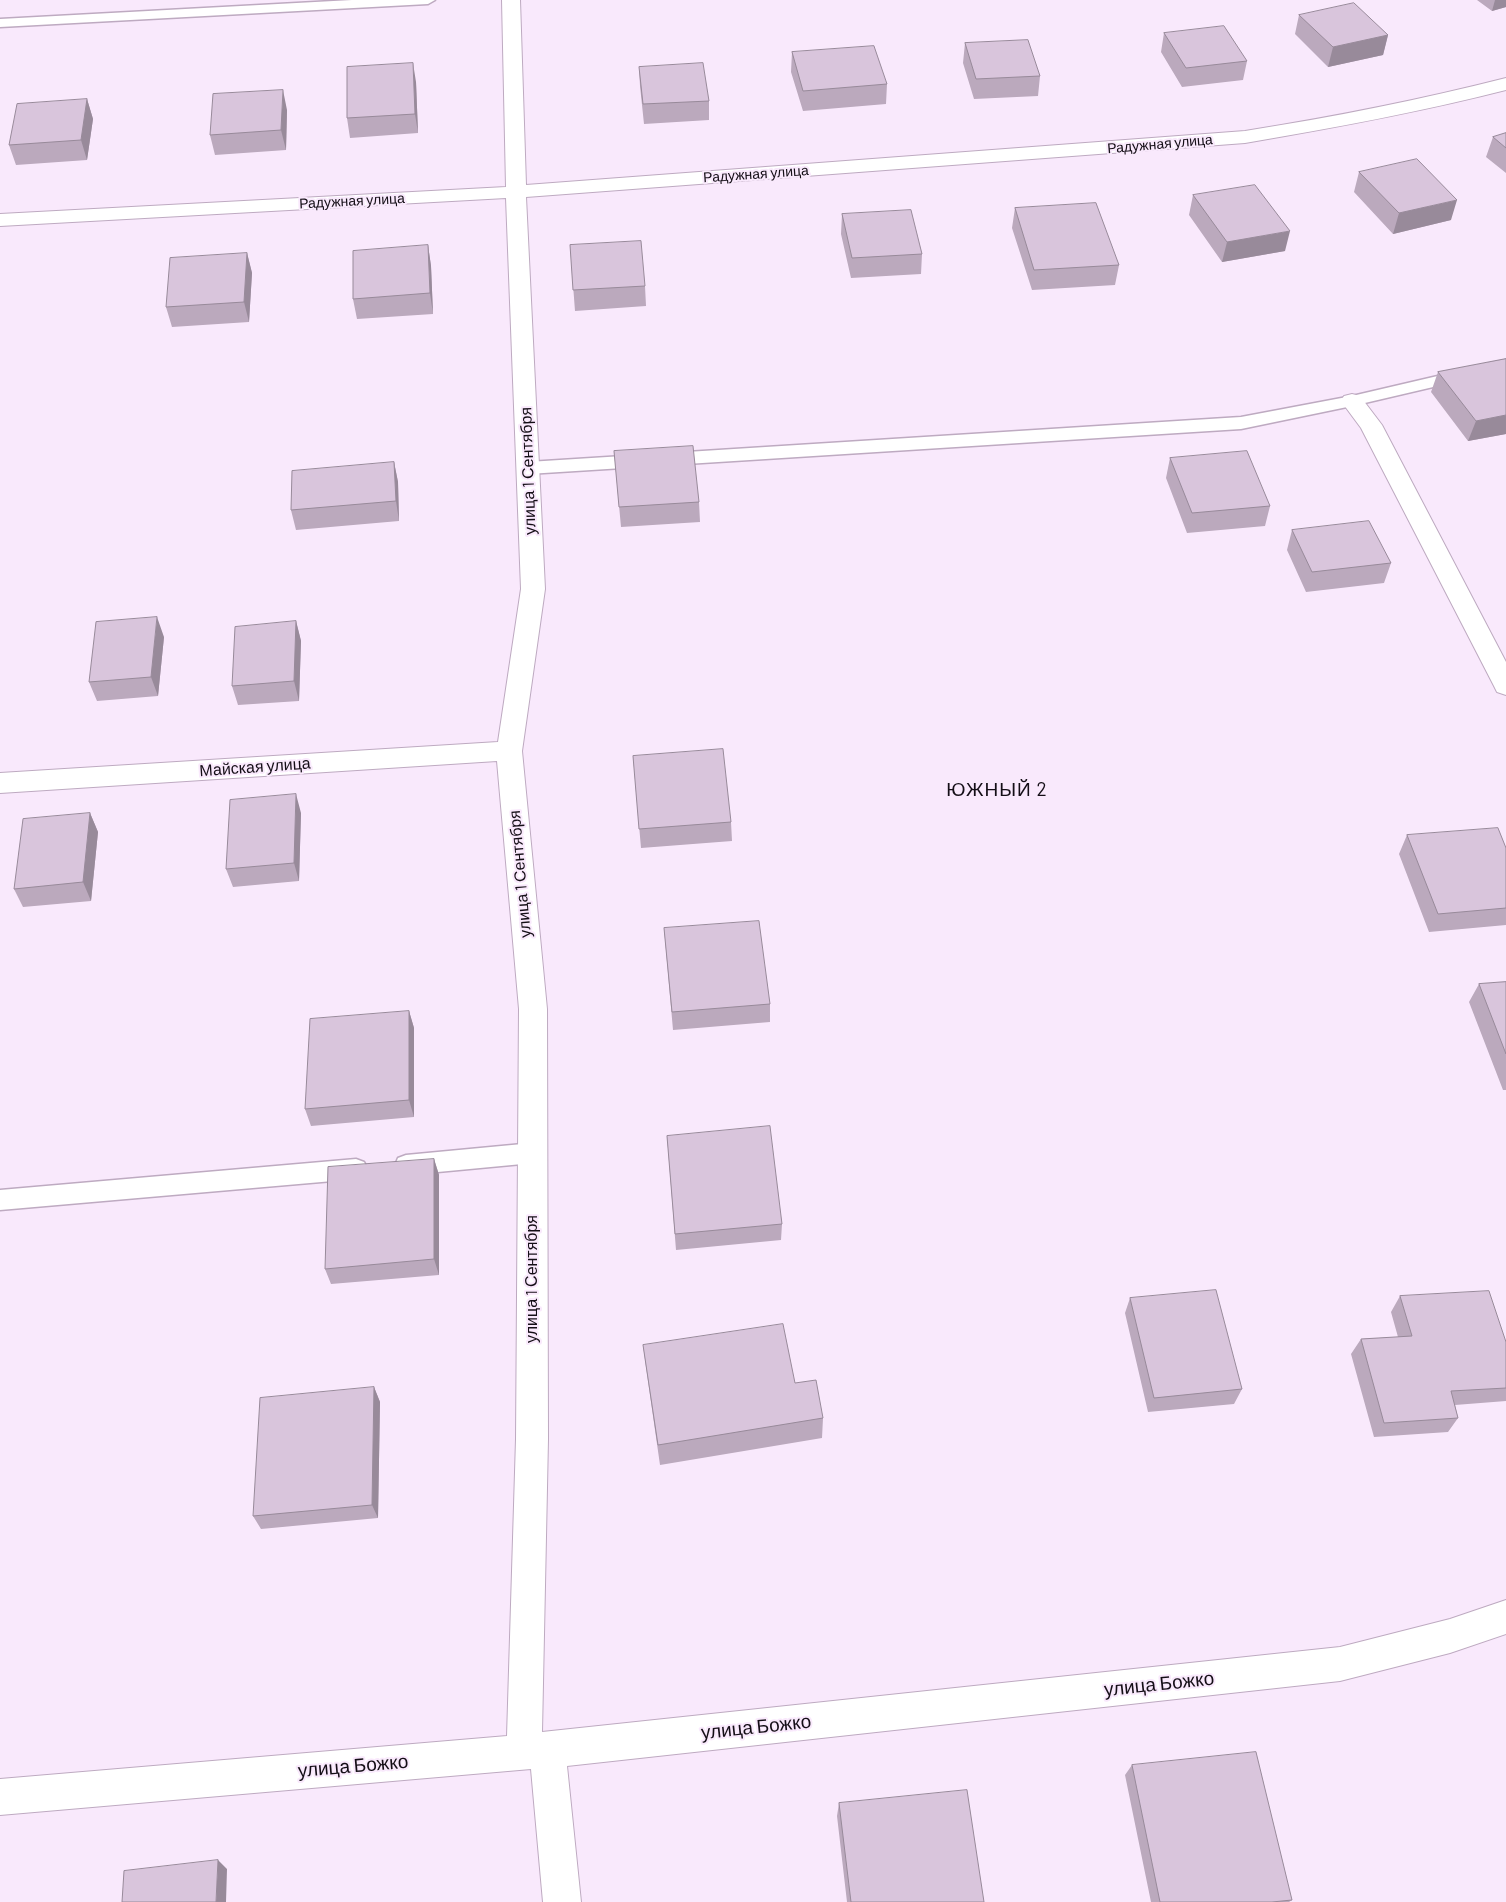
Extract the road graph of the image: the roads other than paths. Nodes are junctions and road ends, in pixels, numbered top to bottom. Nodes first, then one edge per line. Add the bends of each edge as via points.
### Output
1 (428, 0) edge
2 (510, 0) edge
3 (0, 23) edge
4 (1506, 84) edge
5 (516, 192) junction
6 (0, 220) edge
7 (1506, 365) edge
8 (1352, 401) junction
9 (528, 468) junction
10 (1506, 686) edge
11 (509, 751) junction
12 (0, 783) edge
13 (532, 1153) junction
14 (0, 1200) edge
15 (1506, 1617) edge
16 (536, 1750) junction
17 (0, 1797) edge
18 (562, 1902) edge

1 - 3 lane
2 - 5 street, улица 1 Сентября
4 - 5 street, Радужная улица via 1340,121 1246,136
5 - 6 street, Радужная улица
5 - 9 street, улица 1 Сентября
7 - 8 lane
8 - 9 lane via 1241,423
8 - 10 street via 1371,425
9 - 11 street, улица 1 Сентября via 532,588
11 - 12 street, Майская улица
11 - 13 street, улица 1 Сентября via 532,1009
13 - 14 lane
13 - 16 street, улица 1 Сентября
15 - 16 street, улица Божко via 1450,1636 1340,1664
16 - 17 street, улица Божко
16 - 18 street, улица 1 Сентября

